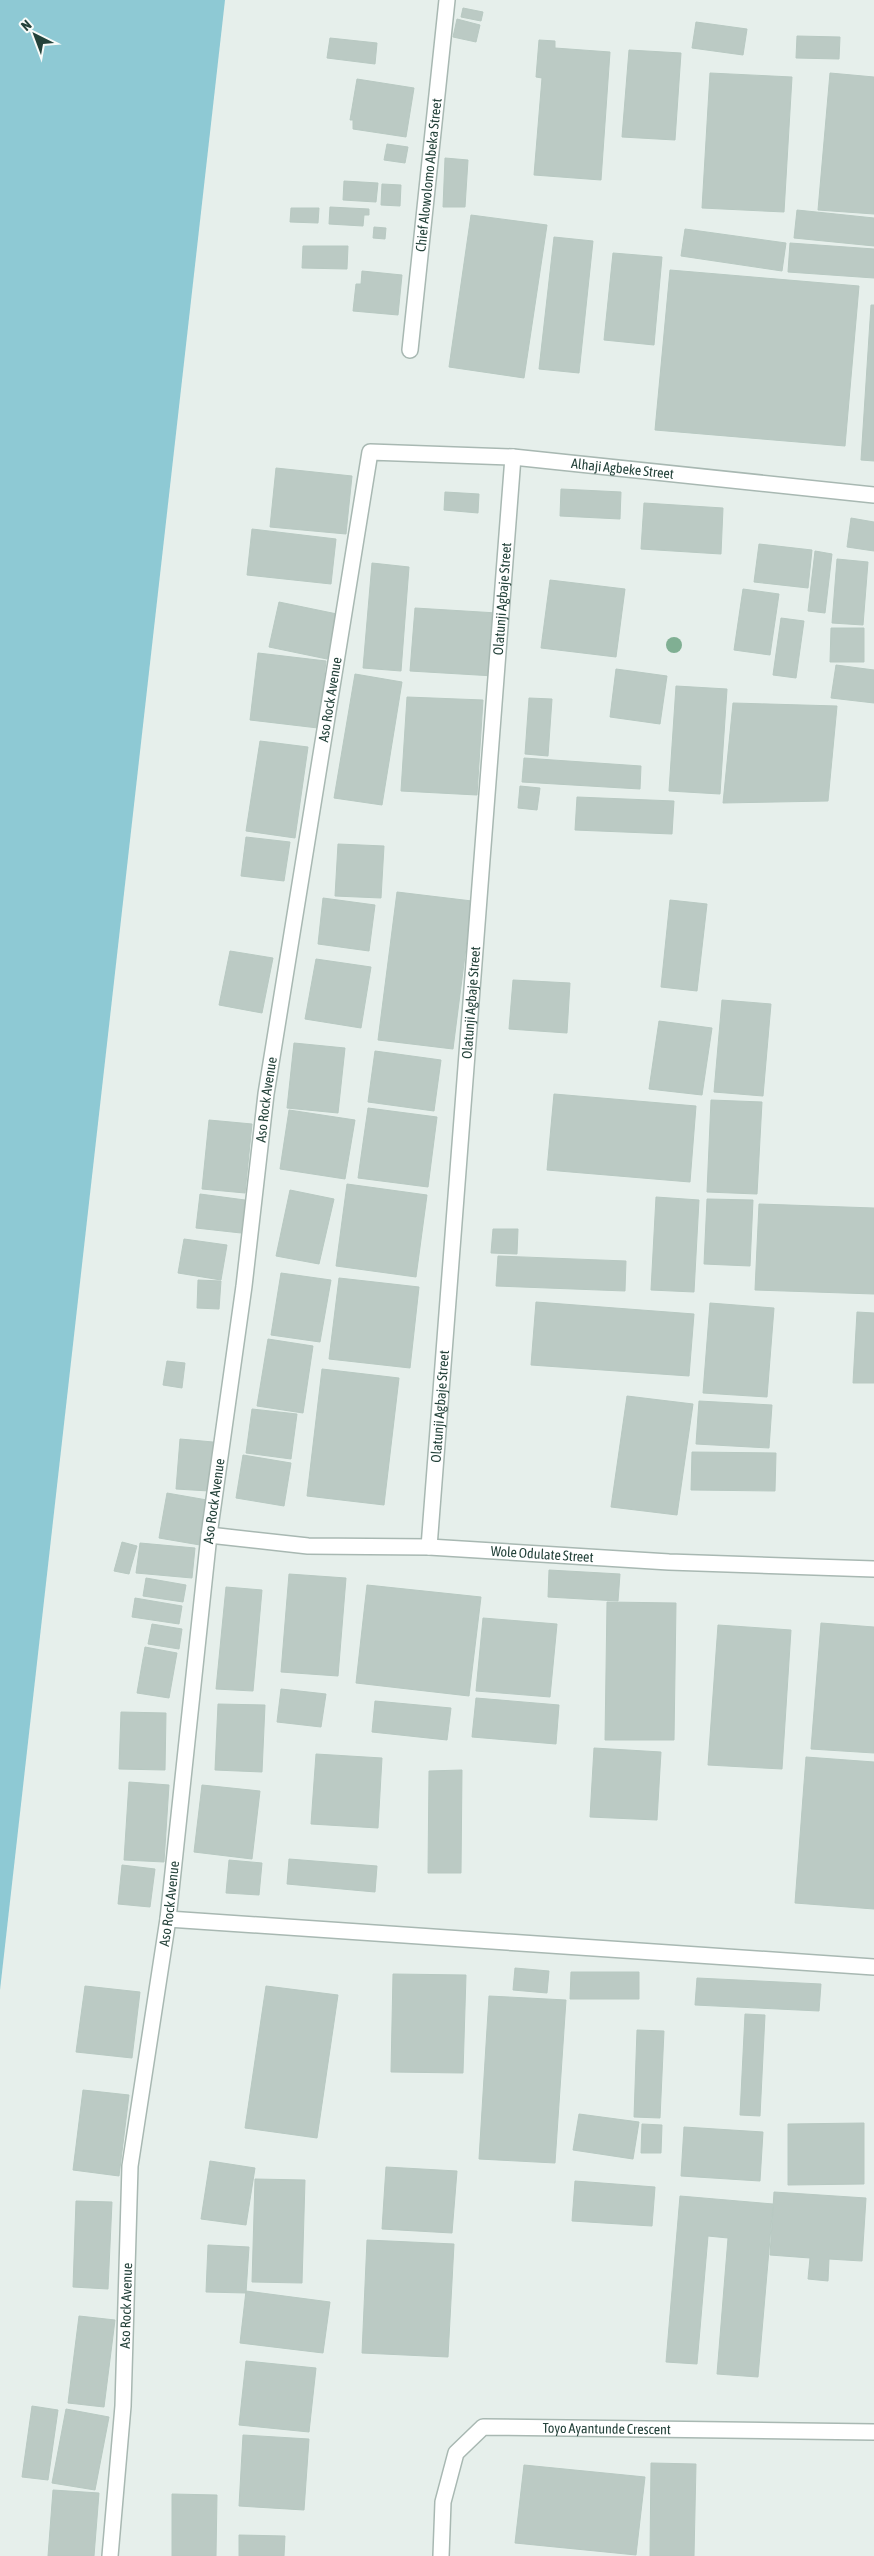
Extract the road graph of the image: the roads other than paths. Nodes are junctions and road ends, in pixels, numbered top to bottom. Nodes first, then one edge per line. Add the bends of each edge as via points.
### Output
1 (447, 0) edge
2 (410, 350) dead end
3 (370, 452) joint
4 (513, 457) junction
5 (874, 495) edge
6 (209, 1535) junction
7 (429, 1547) junction
8 (874, 1569) edge
9 (168, 1919) junction
10 (874, 1967) edge
11 (874, 2432) edge
12 (110, 2556) edge
13 (441, 2556) edge

1 - 2 street, Chief Alowolomo Abeka Street
3 - 4 street, Alhaji Agbeke Street
3 - 6 street, Aso Rock Avenue via 266,1094 244,1286
4 - 5 street, Alhaji Agbeke Street
4 - 7 street, Olatunji Agbaje Street
6 - 7 street, Wole Odulate Street via 308,1546
6 - 9 street, Aso Rock Avenue
7 - 8 street, Wole Odulate Street via 669,1562
9 - 10 street
9 - 12 street, Aso Rock Avenue via 130,2166 122,2406
11 - 13 street, Toyo Ayantunde Crescent via 483,2427 456,2453 444,2502

